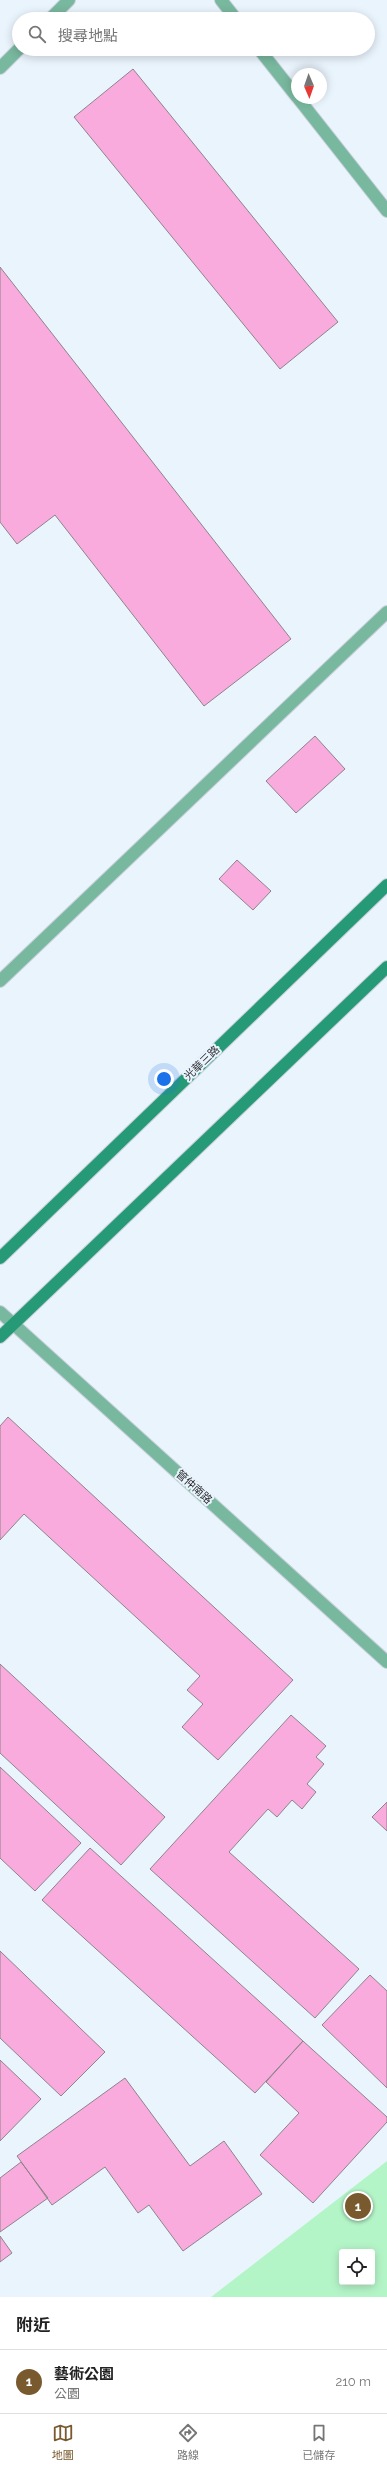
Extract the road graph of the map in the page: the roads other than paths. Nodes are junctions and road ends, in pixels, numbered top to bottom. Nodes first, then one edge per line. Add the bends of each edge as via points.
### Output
1 (69, 0) edge
2 (221, 0) edge
3 (57, 12) edge
4 (230, 12) edge
5 (12, 56) edge
6 (265, 56) edge
7 (0, 68) edge
8 (291, 88) edge
9 (303, 104) edge
10 (387, 211) edge
11 (387, 612) edge
12 (387, 885) edge
13 (387, 967) edge
14 (0, 980) edge
15 (0, 1258) edge
16 (0, 1312) edge
17 (14, 1324) junction
18 (0, 1337) edge
19 (387, 1662) edge

1 - 3 street
2 - 4 street
5 - 7 street
6 - 8 street
9 - 10 street
11 - 14 street
12 - 15 street, 光華三路
13 - 17 street
16 - 17 street, 管仲南路
17 - 18 street
17 - 19 street, 管仲南路

